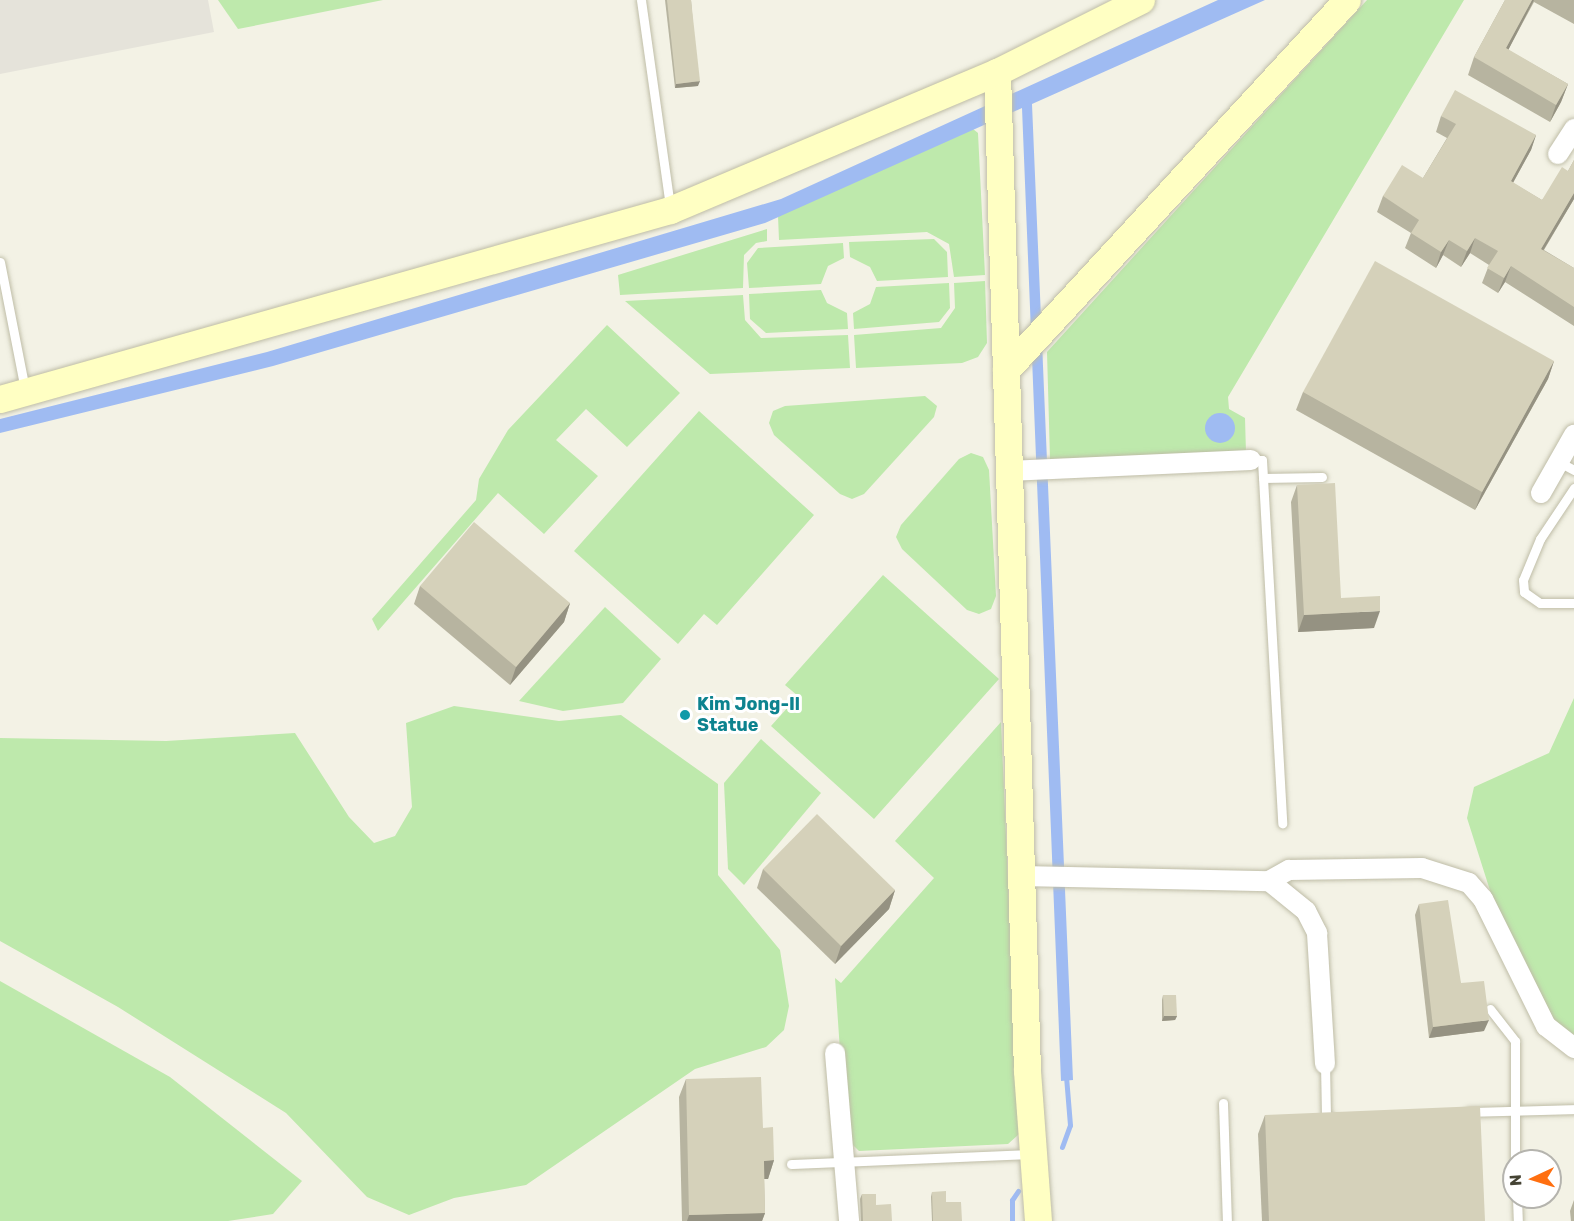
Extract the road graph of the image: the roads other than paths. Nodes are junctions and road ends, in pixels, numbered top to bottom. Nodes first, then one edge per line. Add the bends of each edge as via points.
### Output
1 (641, 0) edge
2 (1141, 0) edge
3 (1347, 0) edge
4 (996, 72) junction
5 (1574, 129) edge
6 (1558, 154) dead end
7 (670, 210) junction
8 (0, 262) edge
9 (1006, 370) junction
10 (13, 396) edge
11 (1574, 435) edge
12 (1251, 460) joint
13 (1566, 466) edge
14 (1008, 471) junction
15 (1322, 477) dead end
16 (1263, 478) junction
17 (1574, 488) edge
18 (1541, 493) dead end
19 (1574, 603) edge
20 (1282, 823) dead end
21 (1021, 876) junction
22 (1269, 881) junction
23 (1490, 1009) edge
24 (1574, 1048) edge
25 (835, 1053) dead end
26 (1325, 1064) joint
27 (1222, 1103) dead end
28 (1574, 1109) edge
29 (1513, 1110) junction
30 (1455, 1112) edge
31 (1350, 1117) edge
32 (1515, 1149) edge
33 (1035, 1154) junction
34 (791, 1164) dead end
35 (844, 1165) junction
36 (849, 1221) edge
37 (1038, 1221) edge
38 (1227, 1221) edge

1 - 7 lane
2 - 4 street
3 - 9 street
4 - 7 street
4 - 9 street
5 - 6 street
7 - 10 street
8 - 10 lane
9 - 14 street
11 - 13 street
12 - 14 street
12 - 16 lane via 1262,460
13 - 18 street
14 - 21 street
15 - 16 lane
16 - 20 lane
17 - 19 lane via 1540,539 1522,580 1524,592 1540,603
21 - 22 street
21 - 33 street via 1027,1071
22 - 24 street via 1289,870 1422,868 1469,883 1483,899 1546,1026
22 - 26 street via 1306,911 1317,933
23 - 29 lane via 1515,1041 1519,1076
25 - 35 street
26 - 31 lane via 1326,1118
27 - 38 lane
28 - 29 lane
29 - 30 lane
29 - 32 lane
33 - 35 lane
33 - 37 street
34 - 35 lane
35 - 36 street

